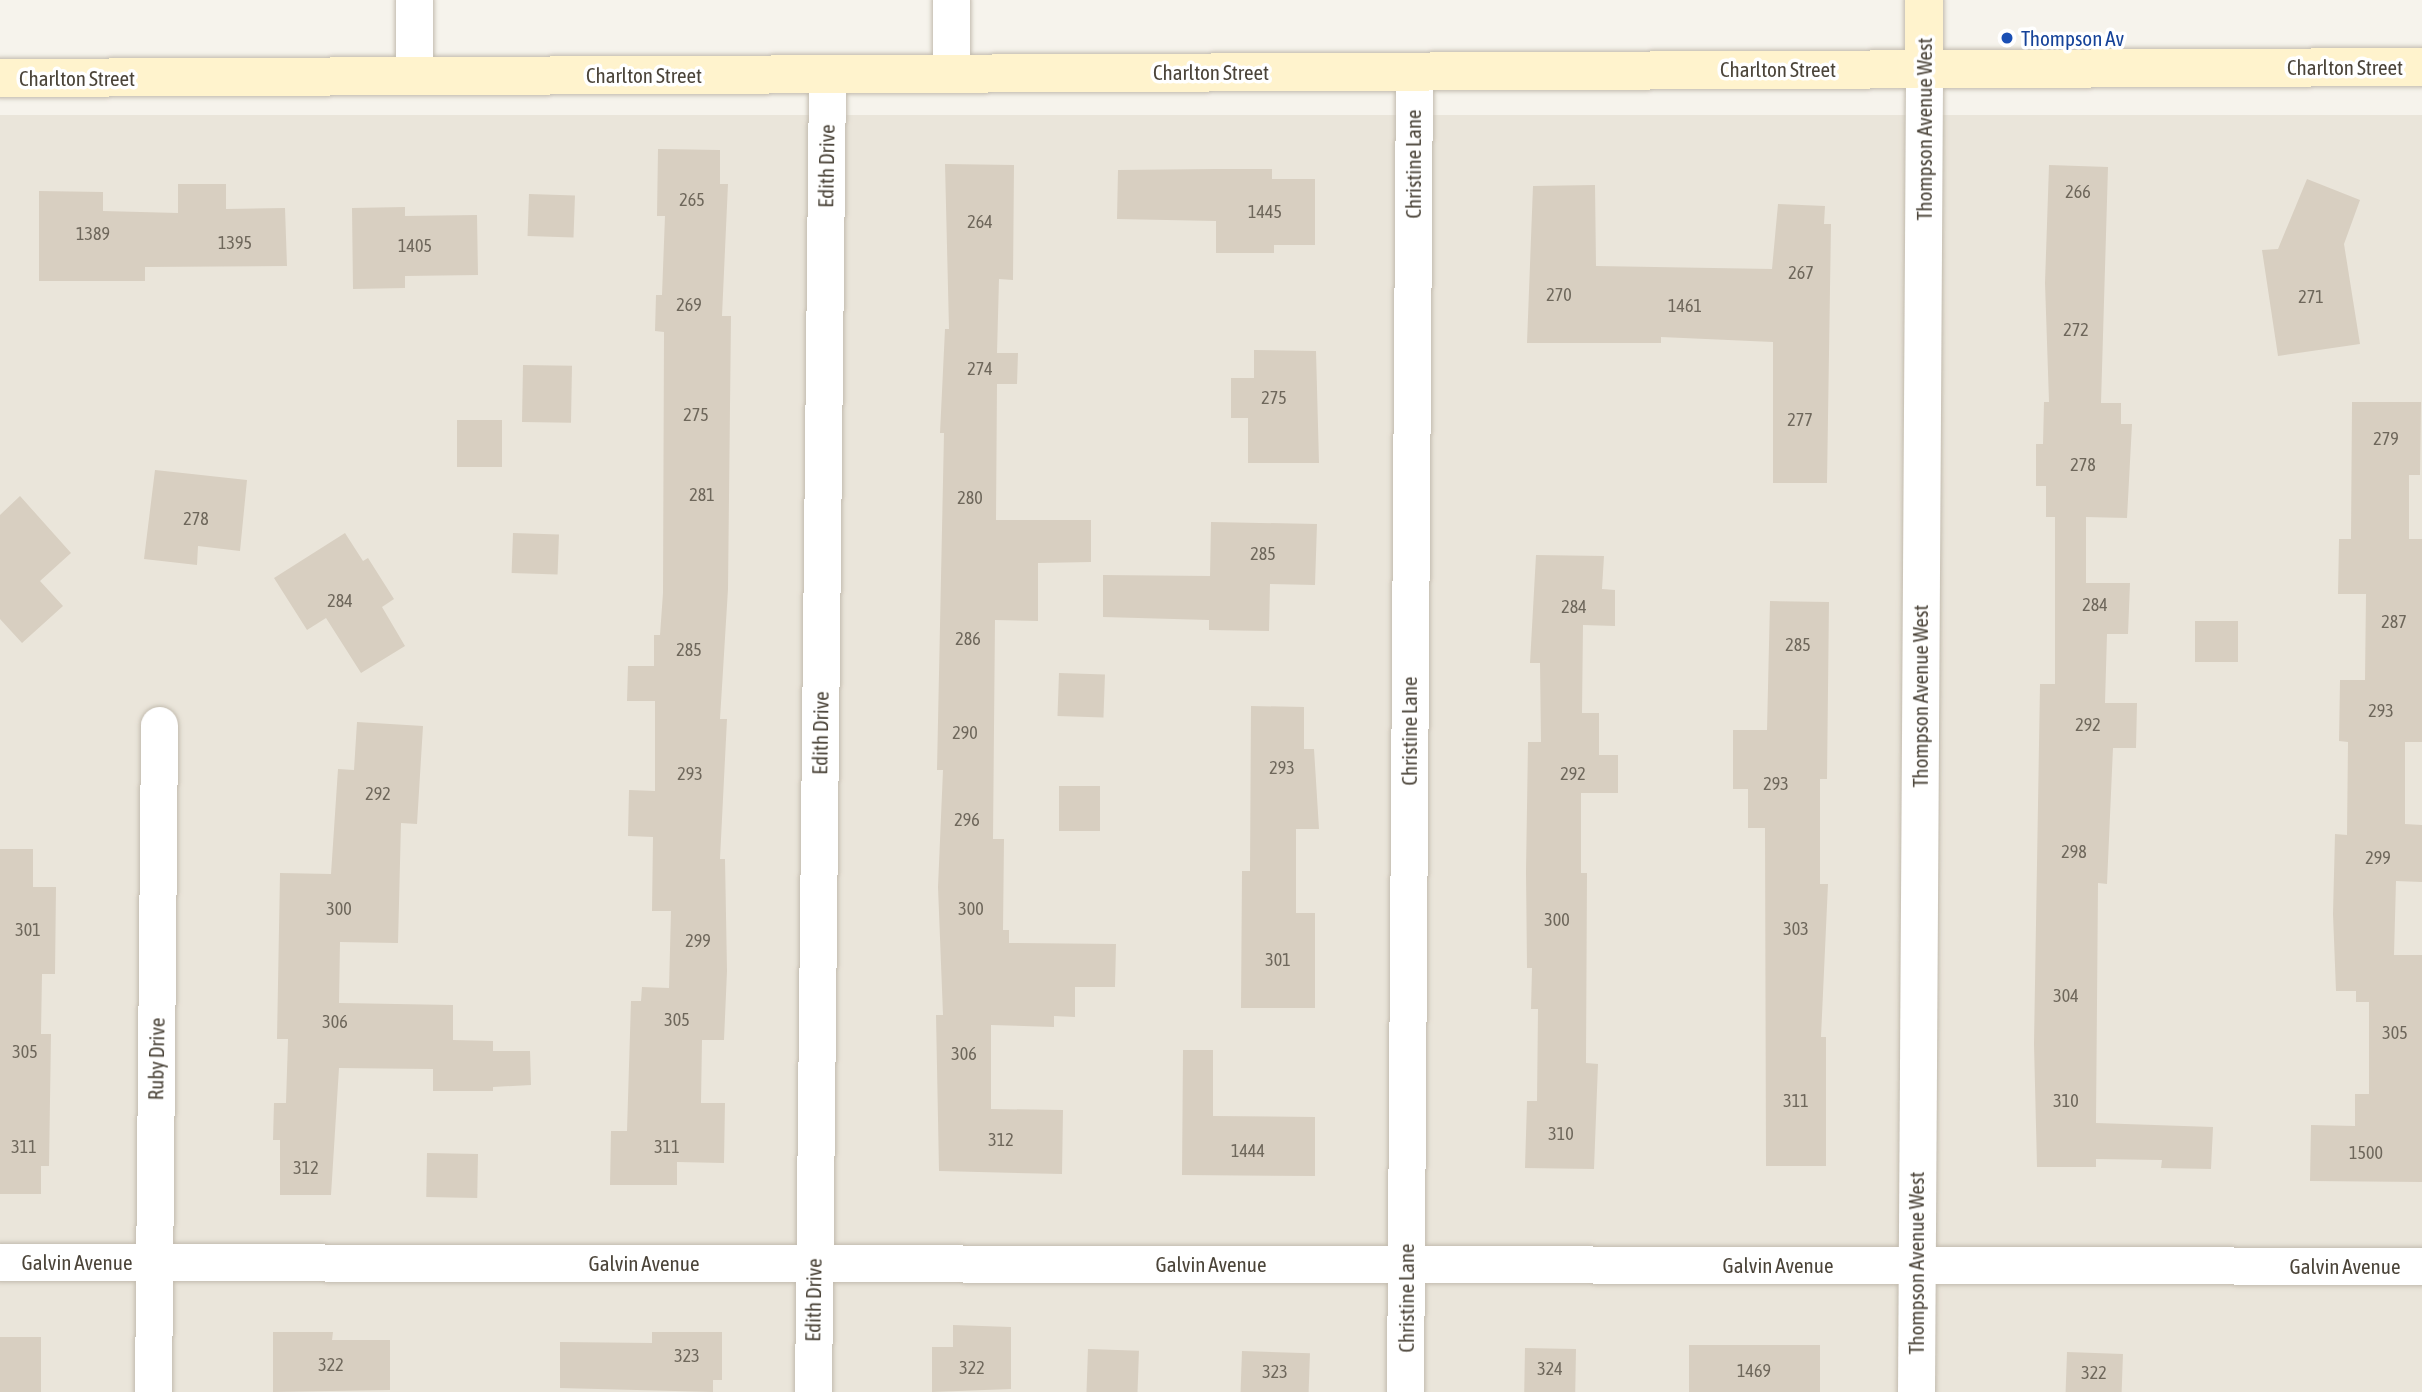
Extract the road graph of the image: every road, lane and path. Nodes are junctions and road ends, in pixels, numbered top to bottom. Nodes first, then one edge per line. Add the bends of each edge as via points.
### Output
1 (414, 0) edge
2 (951, 0) edge
3 (1924, 0) edge
4 (2422, 67) edge
5 (1924, 68) junction
6 (1414, 71) junction
7 (827, 74) junction
8 (951, 74) junction
9 (414, 76) junction
10 (0, 78) edge
11 (159, 725) dead end
12 (0, 1262) edge
13 (154, 1262) junction
14 (814, 1264) junction
15 (1406, 1265) junction
16 (1916, 1266) junction
17 (2422, 1266) edge
18 (153, 1392) edge
19 (813, 1392) edge
20 (1405, 1392) edge
21 (1916, 1392) edge

1 - 9 street
2 - 8 street
3 - 5 street, Thompson Avenue West
4 - 5 street, Charlton Street
5 - 6 street, Charlton Street
5 - 16 street, Thompson Avenue West
6 - 8 street, Charlton Street
6 - 15 street, Christine Lane
7 - 8 street, Charlton Street
7 - 9 street, Charlton Street
7 - 14 street, Edith Drive
9 - 10 street, Charlton Street
11 - 13 street, Ruby Drive
12 - 13 street, Galvin Avenue
13 - 14 street, Galvin Avenue
13 - 18 street, Ruby Drive
14 - 15 street, Galvin Avenue
14 - 19 street, Edith Drive
15 - 16 street, Galvin Avenue
15 - 20 street, Christine Lane
16 - 17 street, Galvin Avenue
16 - 21 street, Thompson Avenue West

